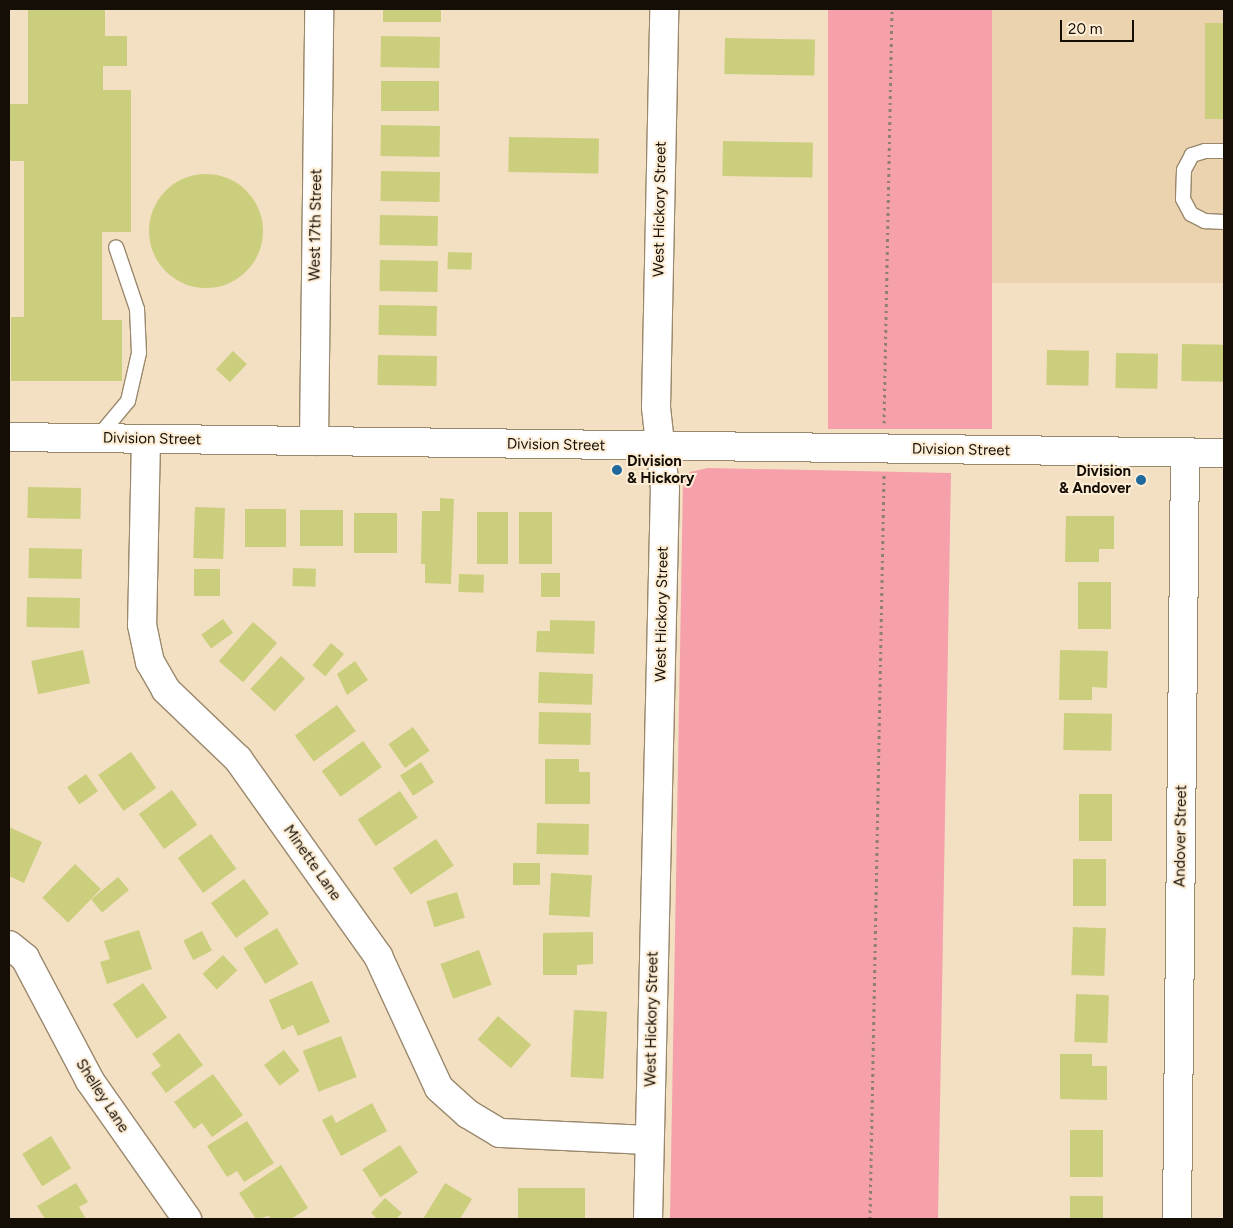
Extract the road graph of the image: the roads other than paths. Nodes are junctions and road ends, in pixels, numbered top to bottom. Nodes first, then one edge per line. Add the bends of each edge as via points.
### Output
1 (319, 9) edge
2 (664, 9) edge
3 (1224, 151) edge
4 (1224, 222) edge
5 (116, 247) dead end
6 (9, 437) edge
7 (97, 438) junction
8 (146, 438) junction
9 (314, 441) junction
10 (661, 447) junction
11 (1185, 453) junction
12 (1224, 453) edge
13 (9, 945) edge
14 (648, 1140) junction
15 (188, 1219) edge
16 (648, 1219) edge
17 (1177, 1219) edge

1 - 9 street, West 17th Street
2 - 10 street, West Hickory Street via 656,407
3 - 4 lane via 1192,155 1184,170 1183,199 1191,214 1205,222
5 - 7 lane via 137,309 139,353 128,401
6 - 7 street, Division Street
7 - 8 street, Division Street
8 - 9 street, Division Street
8 - 14 street, Minette Lane via 142,624 150,662 166,690 238,759 378,956 440,1088 468,1114 500,1133
9 - 10 street, Division Street
10 - 11 street, Division Street
10 - 14 street, West Hickory Street via 665,489
11 - 12 street, Division Street
11 - 17 street, Andover Street
13 - 15 street, Shelley Lane via 26,958 90,1082
14 - 16 street, West Hickory Street

